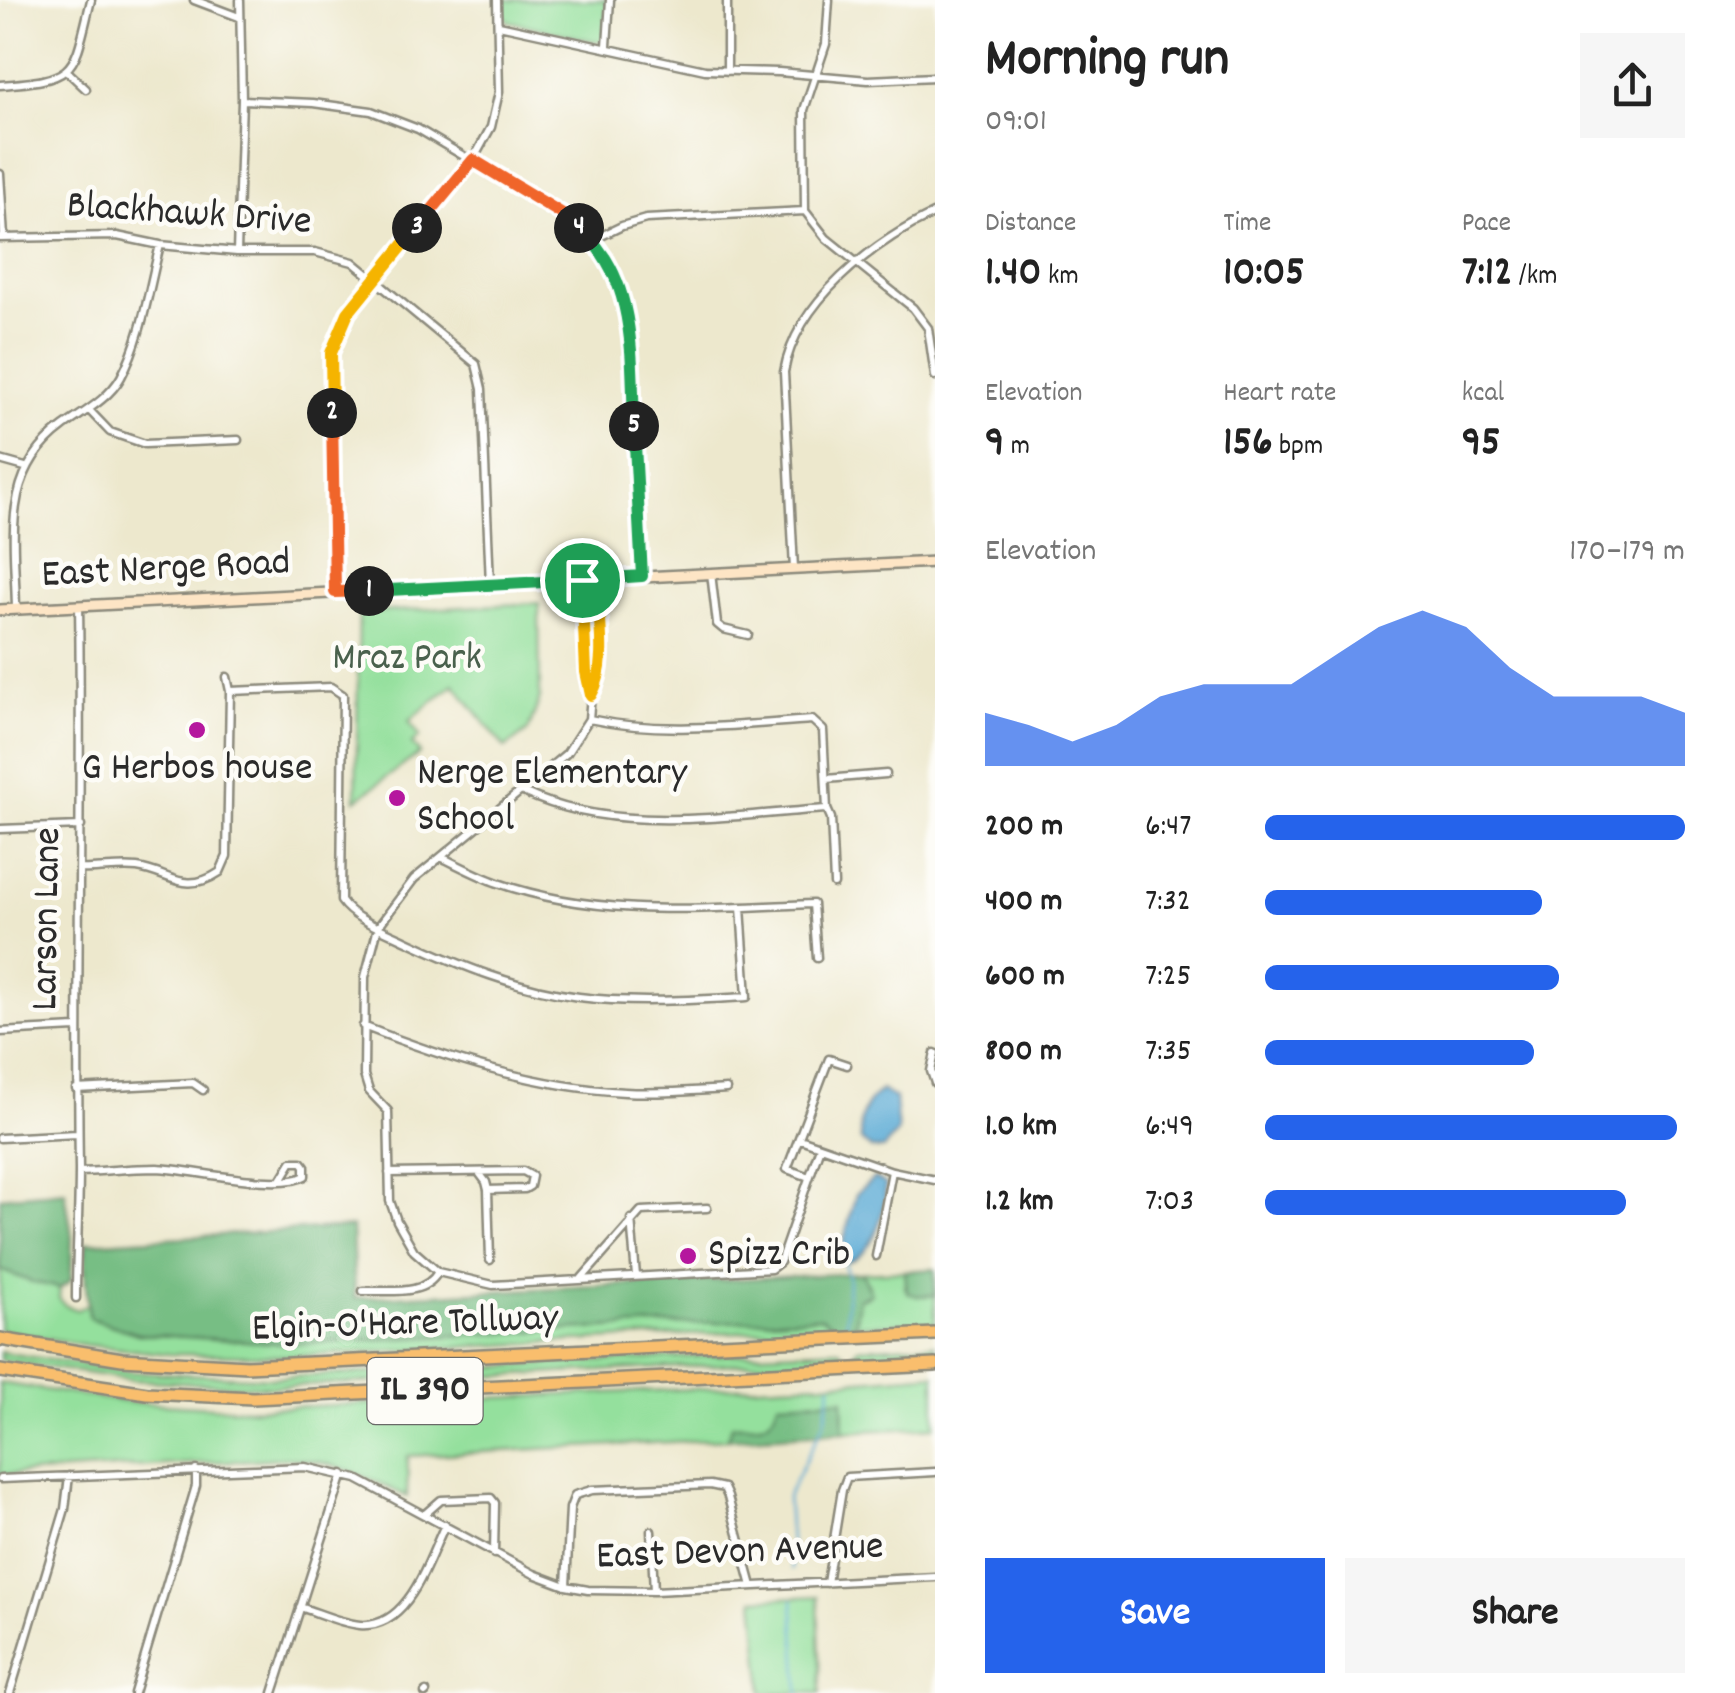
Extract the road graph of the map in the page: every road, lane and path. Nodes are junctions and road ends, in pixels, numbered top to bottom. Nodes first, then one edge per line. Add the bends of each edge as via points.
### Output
1 (92, 0) edge
2 (194, 0) edge
3 (240, 0) edge
4 (497, 0) edge
5 (610, 0) edge
6 (728, 0) edge
7 (829, 0) edge
8 (240, 17) junction
9 (499, 24) junction
10 (607, 46) junction
11 (726, 71) junction
12 (68, 72) junction
13 (814, 76) junction
14 (935, 78) edge
15 (0, 85) edge
16 (86, 89) dead end
17 (242, 100) junction
18 (473, 160) junction
19 (0, 174) edge
20 (805, 210) junction
21 (935, 213) edge
22 (2, 237) edge
23 (593, 240) junction
24 (160, 246) junction
25 (237, 252) junction
26 (857, 264) junction
27 (372, 280) junction
28 (935, 376) edge
29 (89, 410) junction
30 (238, 440) dead end
31 (0, 460) edge
32 (25, 467) junction
33 (935, 562) edge
34 (794, 569) junction
35 (711, 573) junction
36 (642, 576) junction
37 (598, 579) junction
38 (582, 580) junction
39 (490, 584) junction
40 (335, 592) junction
41 (79, 606) junction
42 (16, 609) junction
43 (0, 610) edge
44 (748, 635) dead end
45 (227, 677) dead end
46 (230, 691) junction
47 (591, 695) junction
48 (589, 719) junction
49 (886, 774) dead end
50 (826, 779) junction
51 (523, 792) junction
52 (827, 809) junction
53 (81, 826) junction
54 (0, 829) edge
55 (441, 857) junction
56 (81, 869) junction
57 (834, 884) dead end
58 (741, 906) junction
59 (378, 927) junction
60 (817, 958) dead end
61 (364, 1026) junction
62 (76, 1028) junction
63 (0, 1032) edge
64 (935, 1053) edge
65 (848, 1066) dead end
66 (935, 1084) edge
67 (76, 1089) junction
68 (726, 1089) dead end
69 (203, 1090) dead end
70 (77, 1134) junction
71 (0, 1138) edge
72 (800, 1140) junction
73 (820, 1147) junction
74 (892, 1171) junction
75 (79, 1172) junction
76 (388, 1173) junction
77 (480, 1174) junction
78 (809, 1177) junction
79 (281, 1180) dead end
80 (935, 1180) edge
81 (488, 1190) junction
82 (706, 1208) dead end
83 (631, 1218) junction
84 (876, 1256) dead end
85 (490, 1260) dead end
86 (438, 1272) junction
87 (636, 1276) junction
88 (582, 1279) junction
89 (364, 1291) dead end
90 (76, 1298) dead end
91 (935, 1334) edge
92 (0, 1339) edge
93 (935, 1364) edge
94 (0, 1371) edge
95 (196, 1470) junction
96 (935, 1472) edge
97 (343, 1474) junction
98 (69, 1476) junction
99 (0, 1479) edge
100 (425, 1514) junction
101 (445, 1525) junction
102 (651, 1531) dead end
103 (494, 1554) junction
104 (935, 1577) edge
105 (827, 1582) junction
106 (566, 1586) junction
107 (752, 1586) junction
108 (654, 1591) junction
109 (300, 1607) junction
110 (10, 1693) edge
111 (134, 1693) edge
112 (273, 1693) edge

1 - 12 street
2 - 8 street
3 - 8 street
4 - 9 street
5 - 10 street
6 - 11 street
7 - 13 street via 826,44
8 - 17 street
9 - 10 street
9 - 18 street via 499,92
10 - 11 street
11 - 13 street
12 - 15 street via 44,82
12 - 16 street
13 - 14 street
13 - 20 street via 804,110
17 - 18 street via 371,112
17 - 25 street
18 - 23 street
18 - 27 street
19 - 22 street
20 - 23 street via 646,220
20 - 26 street
21 - 26 street via 896,231
22 - 24 street, Blackhawk Drive via 117,236
23 - 36 street via 626,307
24 - 25 street, Blackhawk Drive
24 - 29 street via 120,380
25 - 27 street, Blackhawk Drive via 315,252 353,262
26 - 28 street via 928,328
26 - 34 street via 809,312 788,346
27 - 39 street, Blackhawk Drive via 476,364
27 - 40 street via 331,353
29 - 30 street via 110,432 145,444
29 - 32 street via 60,429
31 - 32 street
32 - 42 street via 14,504
33 - 34 main road, East Nerge Road
34 - 35 main road, East Nerge Road
35 - 36 main road, East Nerge Road
35 - 44 street via 717,624
36 - 37 main road, East Nerge Road
37 - 38 main road, East Nerge Road
37 - 47 street via 600,650
38 - 39 main road, East Nerge Road
38 - 47 street
39 - 40 main road, East Nerge Road
40 - 41 main road, East Nerge Road
41 - 42 main road, East Nerge Road
41 - 53 street, Larson Lane
42 - 43 main road, East Nerge Road
45 - 46 street
46 - 56 street via 227,856 220,872 178,882 142,868
46 - 59 street via 332,687 343,695 341,901
47 - 48 street
48 - 50 street via 658,728 812,720 823,730
48 - 51 street via 567,753
49 - 50 street
50 - 52 street
51 - 52 street via 568,808 642,819
51 - 55 street
52 - 57 street
53 - 54 street
53 - 56 street, Larson Lane
55 - 58 street via 496,882 574,902 636,910
55 - 59 street via 404,888
56 - 62 street, Larson Lane
58 - 59 street via 747,997 578,997 496,978
58 - 60 street via 814,904
59 - 61 street via 365,976
61 - 68 street via 533,1080 625,1092
61 - 76 street via 364,1079 388,1115
62 - 63 street
62 - 67 street, Larson Lane
64 - 66 street
65 - 72 street via 830,1059
67 - 69 street via 193,1083
67 - 70 street, Larson Lane
70 - 71 street
70 - 75 street, Larson Lane
72 - 73 street
72 - 78 street via 787,1170
73 - 74 street
73 - 78 street
74 - 80 street
74 - 84 street
75 - 79 street via 158,1168
75 - 90 street, Larson Lane
76 - 77 street
76 - 86 street via 397,1221 414,1251
77 - 81 street
77 - 81 street via 532,1176 525,1189
78 - 87 street via 780,1262 771,1269
81 - 85 street
82 - 83 street via 641,1210
83 - 87 street
83 - 88 street
86 - 88 street via 493,1285
86 - 89 street via 420,1289
87 - 88 street
91 - 92 highway, Elgin-O'Hare Tollway / IL 390 via 266,1366 122,1359
93 - 94 highway, Elgin-O'Hare Tollway / IL 390 via 253,1398 147,1393
95 - 97 street, East Devon Avenue via 283,1465
95 - 98 street, East Devon Avenue
95 - 111 street
96 - 105 street via 847,1477
97 - 100 street, East Devon Avenue
97 - 109 street
98 - 99 street, East Devon Avenue
98 - 110 street via 66,1509
100 - 101 street, East Devon Avenue
100 - 103 street via 440,1500 491,1498
101 - 103 street, East Devon Avenue
101 - 109 street via 407,1600 388,1620 362,1625
102 - 108 street
103 - 106 street, East Devon Avenue
104 - 105 street, East Devon Avenue
105 - 107 street, East Devon Avenue
106 - 107 street via 575,1494 710,1484 728,1497
106 - 108 street, East Devon Avenue
107 - 108 street, East Devon Avenue
109 - 112 street

